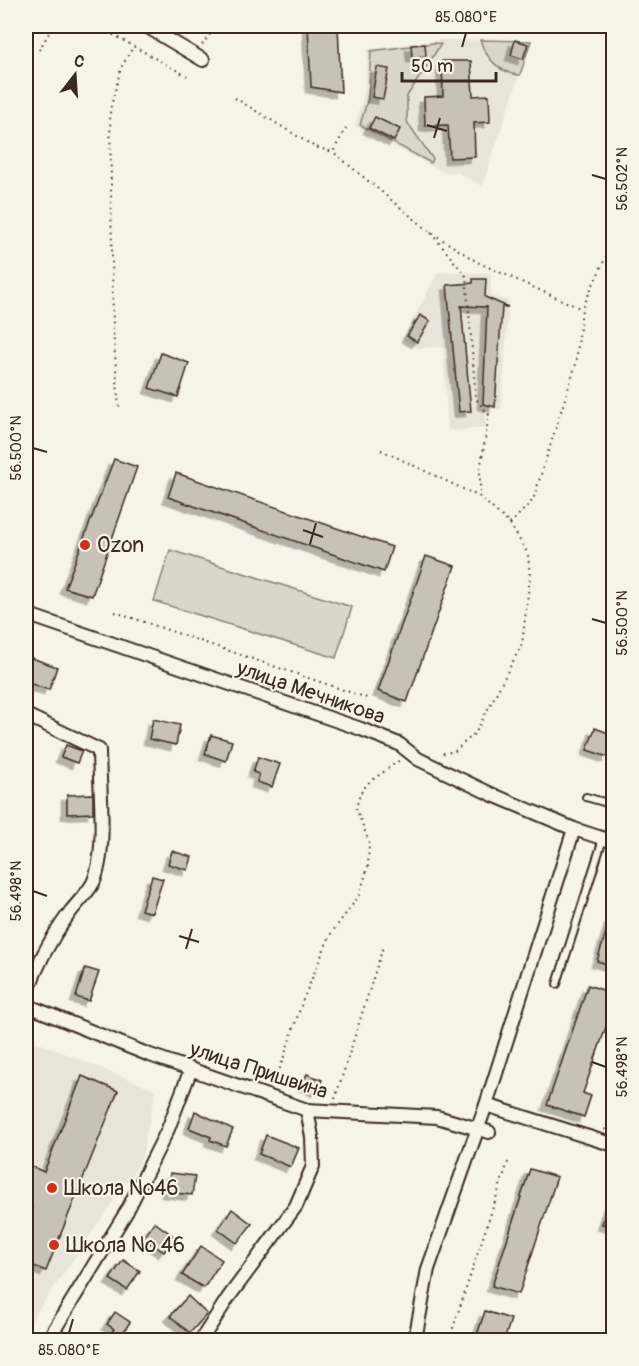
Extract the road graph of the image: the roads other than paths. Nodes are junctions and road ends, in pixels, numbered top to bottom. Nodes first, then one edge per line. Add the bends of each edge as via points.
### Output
1 (146, 26) edge
2 (203, 60) dead end
3 (26, 614) edge
4 (26, 715) edge
5 (586, 796) dead end
6 (614, 806) edge
7 (574, 829) junction
8 (608, 840) edge
9 (557, 984) dead end
10 (26, 996) edge
11 (26, 1005) edge
12 (191, 1069) junction
13 (486, 1105) junction
14 (307, 1110) junction
15 (484, 1130) junction
16 (607, 1143) edge
17 (48, 1341) edge
18 (201, 1341) edge
19 (415, 1341) edge

1 - 2 street
3 - 7 street, улица Мечникова via 399,744 427,764
4 - 10 street via 99,750 100,836 93,883 50,940
5 - 6 lane
7 - 8 street, улица Мечникова
7 - 13 street
8 - 9 lane
11 - 12 street, улица Пришвина
12 - 14 street, улица Пришвина
12 - 17 street via 168,1129 127,1211
13 - 15 street
13 - 16 street
14 - 15 street, улица Пришвина via 437,1117
14 - 18 street via 312,1166 296,1206
15 - 19 street via 428,1269

